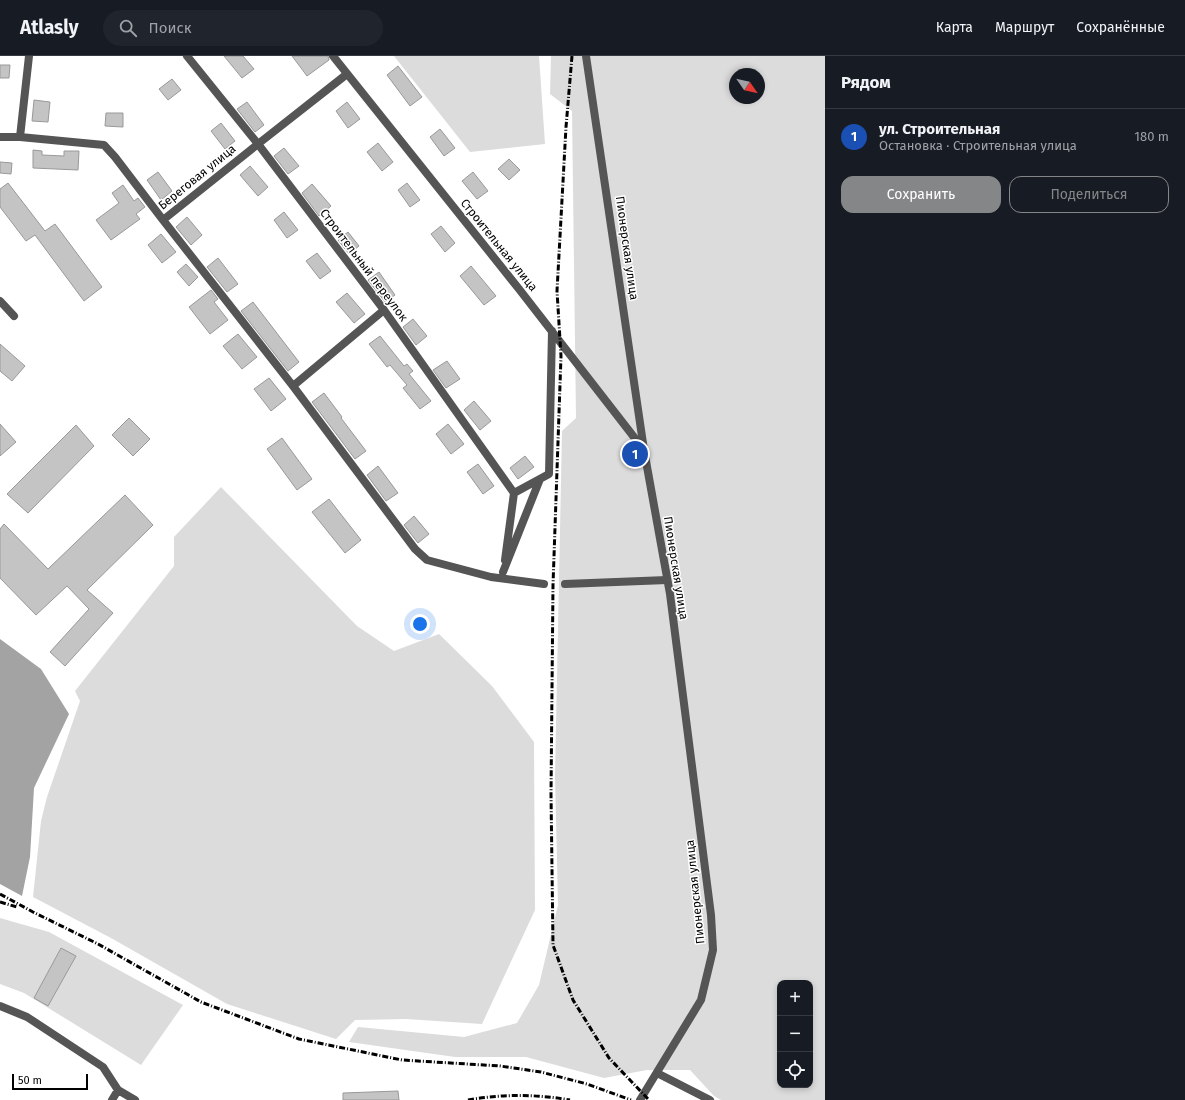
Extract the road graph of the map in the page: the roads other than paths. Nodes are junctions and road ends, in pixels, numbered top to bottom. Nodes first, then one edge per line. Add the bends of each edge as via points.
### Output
1 (29, 56) edge
2 (187, 56) edge
3 (333, 56) edge
4 (586, 56) edge
5 (347, 74) junction
6 (0, 137) edge
7 (20, 137) junction
8 (258, 144) junction
9 (163, 220) junction
10 (0, 301) edge
11 (384, 310) junction
12 (14, 316) dead end
13 (552, 331) junction
14 (293, 386) junction
15 (644, 450) junction
16 (540, 479) junction
17 (514, 493) junction
18 (503, 575) junction
19 (667, 580) junction
20 (544, 584) dead end
21 (565, 584) dead end
22 (0, 1006) edge
23 (657, 1073) junction
24 (118, 1090) junction
25 (112, 1100) edge
26 (135, 1100) edge
27 (640, 1100) edge
28 (710, 1100) edge

1 - 7 street
2 - 8 street, Строительный переулок
3 - 5 street, Строительная улица
4 - 15 street, Пионерская улица
5 - 8 street, Береговая улица
5 - 13 street, Строительная улица
6 - 7 street, Береговая улица
7 - 9 street, Береговая улица via 104,145
8 - 9 street, Береговая улица
8 - 11 street, Строительный переулок
9 - 14 street
10 - 12 street
11 - 14 street
11 - 17 street, Строительный переулок
13 - 15 street, Строительная улица
13 - 16 street via 549,474
14 - 18 street via 415,549 427,560 491,577
15 - 19 street, Пионерская улица
16 - 17 street
16 - 18 street
17 - 18 street
18 - 20 street
19 - 21 street
19 - 23 street, Пионерская улица via 711,915 713,950 701,1000
22 - 24 street via 27,1017 103,1067
23 - 27 street, Пионерская улица
23 - 28 street
24 - 25 street
24 - 26 street

